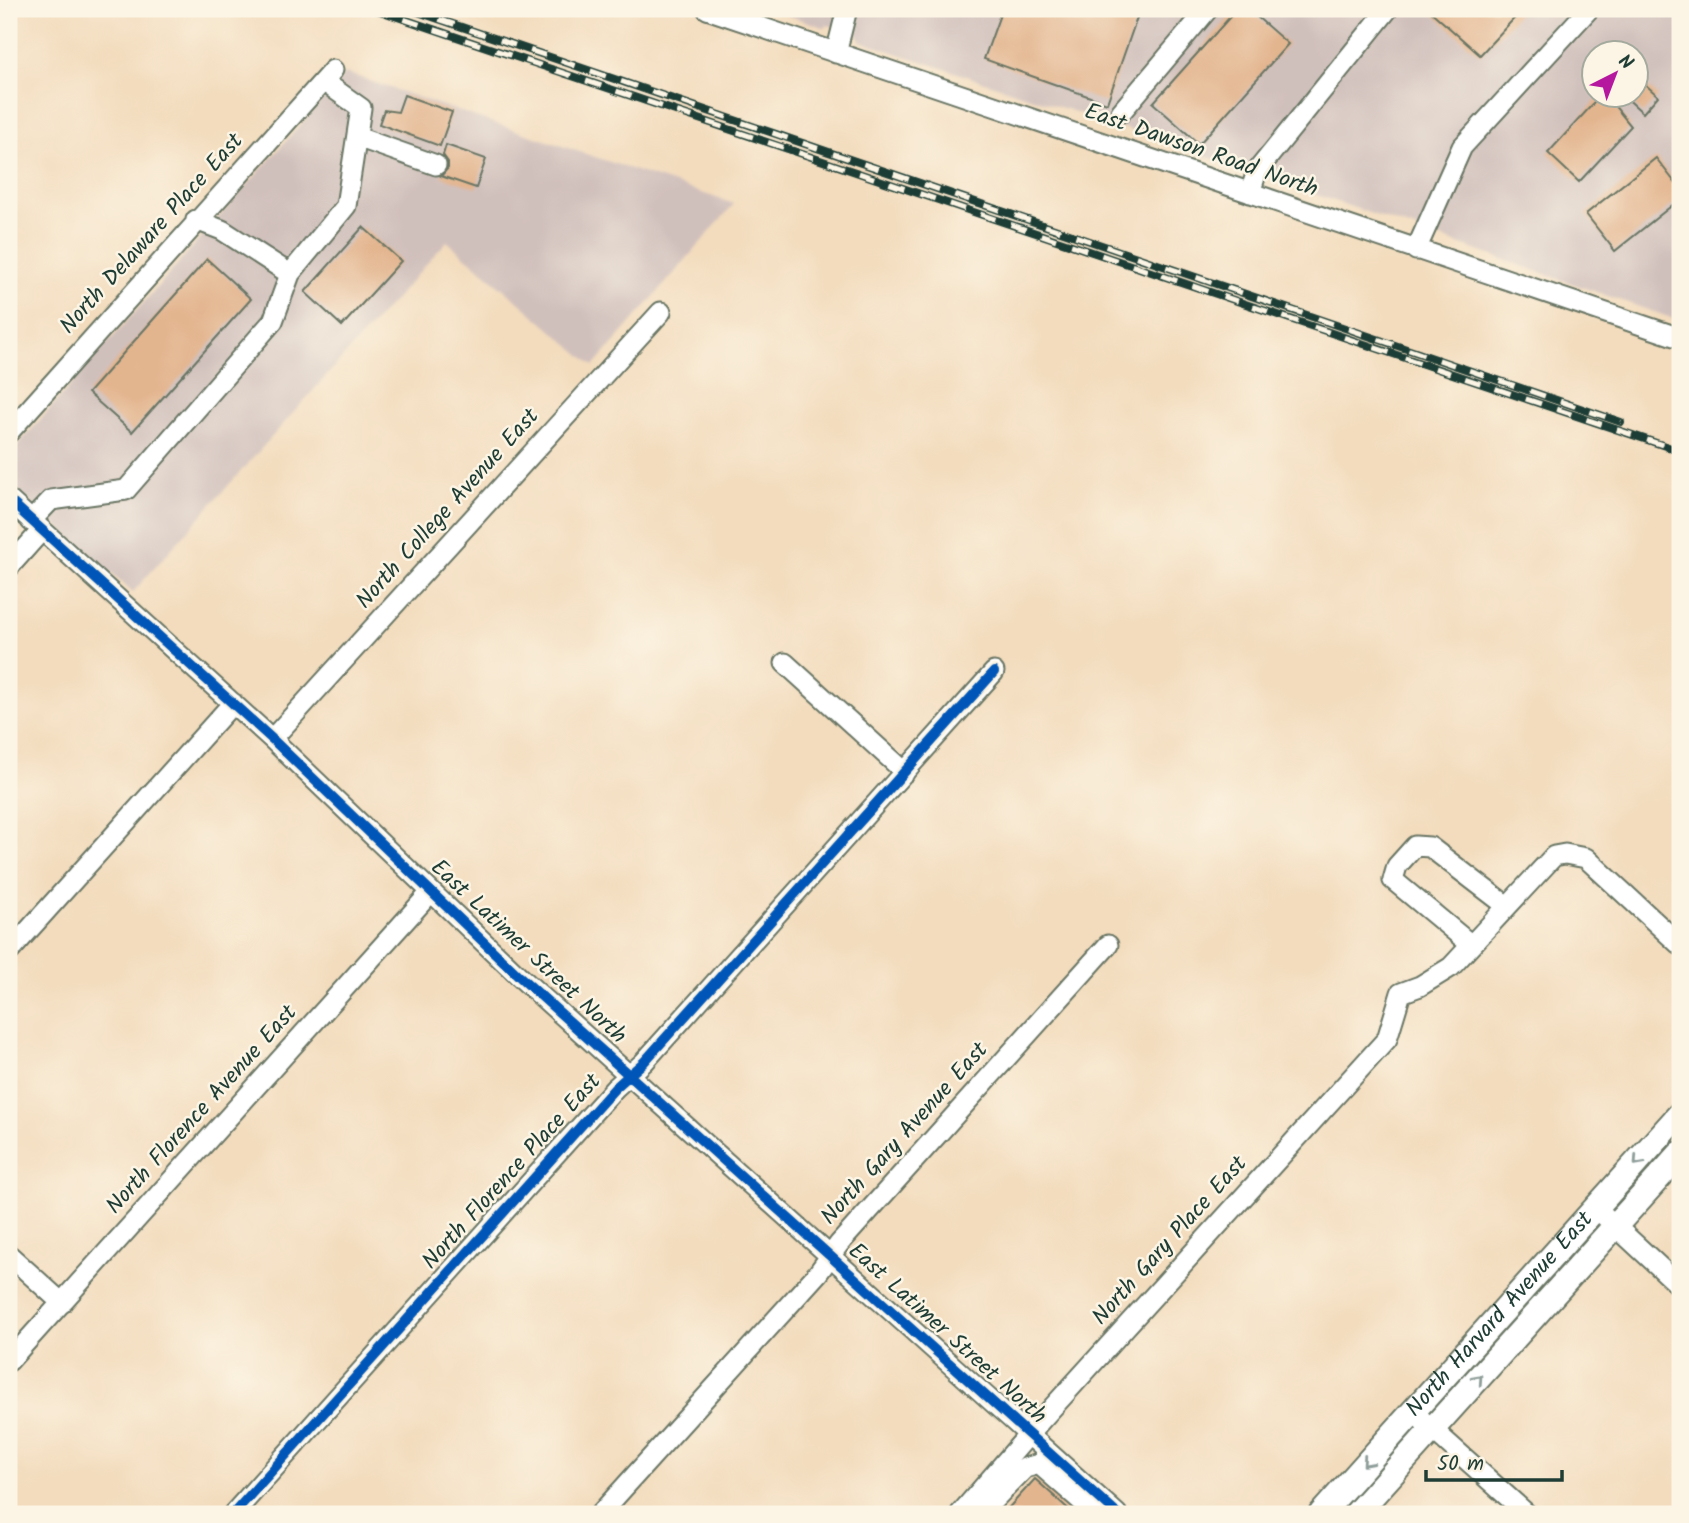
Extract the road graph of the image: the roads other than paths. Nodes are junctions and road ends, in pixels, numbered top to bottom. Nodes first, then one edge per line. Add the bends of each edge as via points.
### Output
1 (707, 9) edge
2 (846, 9) edge
3 (1208, 9) edge
4 (1388, 9) edge
5 (1589, 9) edge
6 (836, 53) junction
7 (1121, 112) dead end
8 (357, 138) junction
9 (436, 165) dead end
10 (1250, 193) junction
11 (196, 220) junction
12 (1416, 250) junction
13 (290, 274) junction
14 (661, 312) dead end
15 (1680, 338) edge
16 (9, 432) edge
17 (9, 500) edge
18 (36, 525) junction
19 (9, 567) edge
20 (785, 663) dead end
21 (994, 672) dead end
22 (233, 703) junction
23 (272, 738) junction
24 (905, 772) junction
25 (431, 892) junction
26 (1507, 906) junction
27 (1469, 944) junction
28 (1108, 945) dead end
29 (1680, 945) edge
30 (9, 952) edge
31 (629, 1075) junction
32 (1680, 1114) edge
33 (1680, 1154) edge
34 (1596, 1208) junction
35 (1616, 1226) junction
36 (9, 1255) edge
37 (830, 1257) junction
38 (1680, 1286) edge
39 (62, 1303) junction
40 (9, 1362) edge
41 (1413, 1412) junction
42 (1433, 1430) junction
43 (1028, 1436) junction
44 (1044, 1459) junction
45 (233, 1514) edge
46 (600, 1514) edge
47 (960, 1514) edge
48 (980, 1514) edge
49 (1109, 1514) edge
50 (1321, 1514) edge
51 (1356, 1514) edge
52 (1527, 1514) edge

1 - 6 street, East Dawson Road North
2 - 6 street
3 - 7 street
4 - 10 street via 1257,171
5 - 12 street via 1462,147
6 - 10 street, East Dawson Road North
8 - 9 street
8 - 11 street, North Delaware Place East via 361,108 328,75
8 - 13 street via 346,206
10 - 12 street, East Dawson Road North
11 - 13 street via 222,230
11 - 16 street, North Delaware Place East
12 - 15 street, East Dawson Road North
13 - 18 street via 273,321 127,490 51,500
14 - 23 street, North College Avenue East
17 - 18 street, East Latimer Street North
18 - 19 street
18 - 22 street, East Latimer Street North
20 - 24 street
21 - 24 street, North Florence Place East
22 - 23 street, East Latimer Street North
22 - 30 street
23 - 25 street, East Latimer Street North
24 - 31 street, North Florence Place East
25 - 31 street, East Latimer Street North
25 - 39 street, North Florence Avenue East
26 - 27 street
26 - 27 street via 1430,847 1415,846 1397,866 1394,880
26 - 29 street via 1554,856 1578,856 1586,858
27 - 43 street, North Gary Place East via 1451,967 1401,992 1387,1039
28 - 37 street, North Gary Avenue East
31 - 37 street, East Latimer Street North
31 - 45 street, North Florence Place East
32 -> 34 main road, North Harvard Avenue East
33 - 35 main road, North Harvard Avenue East
34 - 35 street
34 - 41 main road, North Harvard Avenue East
35 - 38 street
42 -> 35 main road, North Harvard Avenue East
36 - 39 street
37 - 43 street, East Latimer Street North
37 - 46 street, North Gary Avenue East
39 - 40 street, North Florence Avenue East
41 - 42 street
41 -> 50 main road, North Harvard Avenue East
42 - 51 main road, North Harvard Avenue East
42 - 52 street
43 - 44 street, East Latimer Street North
43 - 47 street, North Gary Place East
44 - 48 street via 1025,1468
44 - 49 street, East Latimer Street North

